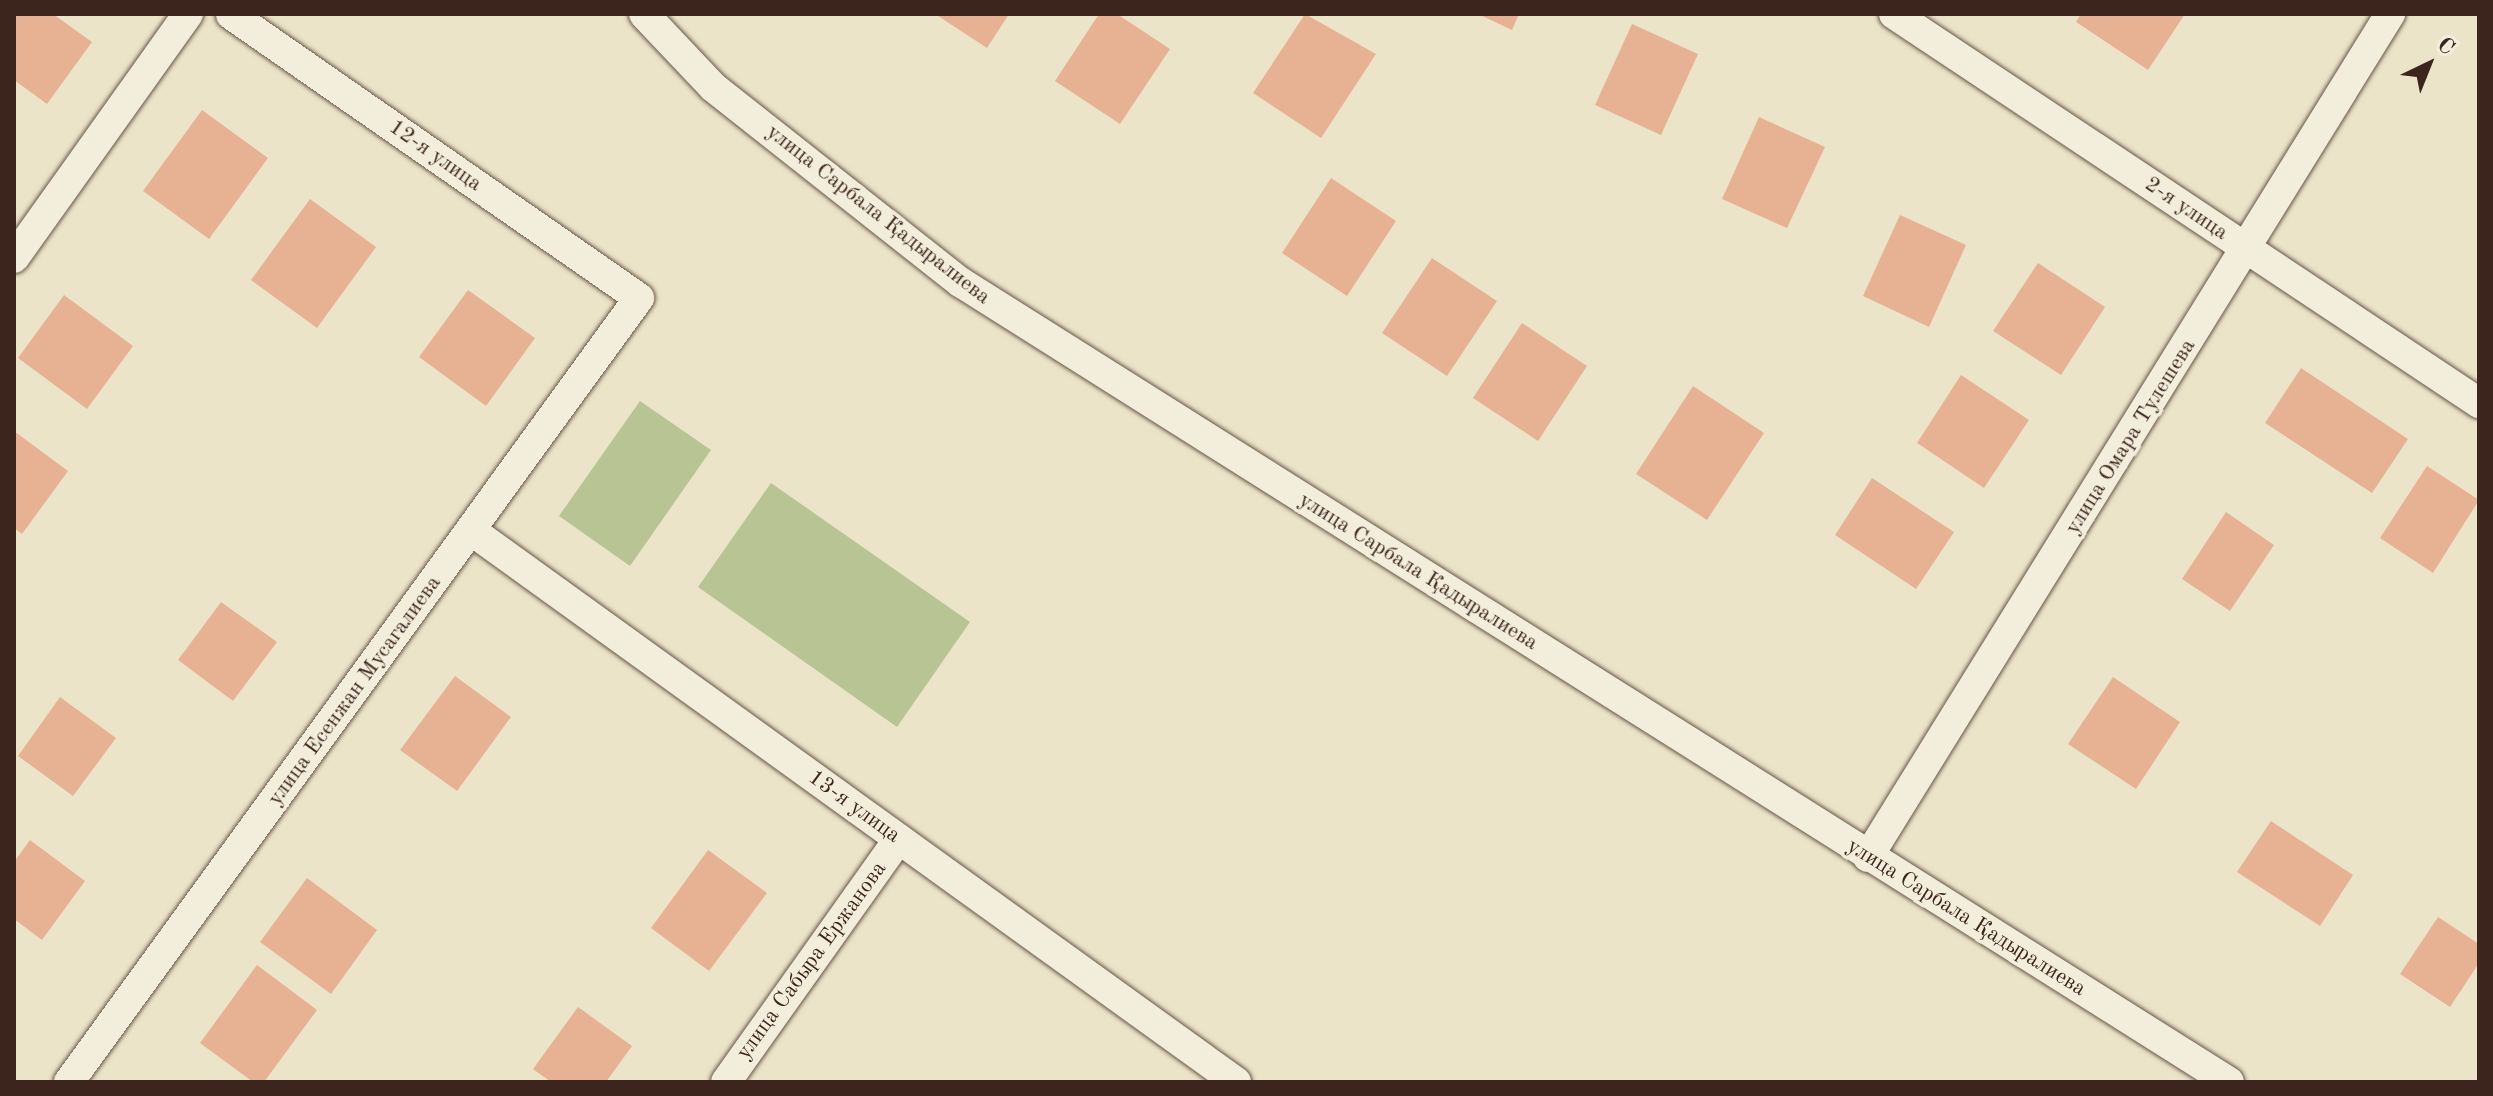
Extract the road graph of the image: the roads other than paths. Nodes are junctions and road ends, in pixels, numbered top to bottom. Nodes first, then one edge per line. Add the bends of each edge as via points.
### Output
1 (188, 14) edge
2 (231, 14) edge
3 (644, 14) edge
4 (1894, 14) edge
5 (2390, 14) edge
6 (2248, 250) junction
7 (14, 258) edge
8 (639, 298) joint
9 (2479, 403) edge
10 (472, 531) junction
11 (899, 839) junction
12 (1868, 857) junction
13 (69, 1082) edge
14 (726, 1082) edge
15 (1236, 1082) edge
16 (2229, 1082) edge

1 - 7 street
2 - 8 street, 12-я улица
3 - 12 street, улица Сарбала Қадыралиева via 713,87 960,282
4 - 6 street, 2-я улица
5 - 6 street, улица Омара Тулешева
6 - 9 street, 2-я улица
6 - 12 street, улица Омара Тулешева
8 - 10 street, улица Есенжан Мусагалиева
10 - 11 street, 13-я улица
10 - 13 street, улица Есенжан Мусагалиева
11 - 14 street, улица Сабыра Ержанова
11 - 15 street, 13-я улица
12 - 16 street, улица Сарбала Қадыралиева

